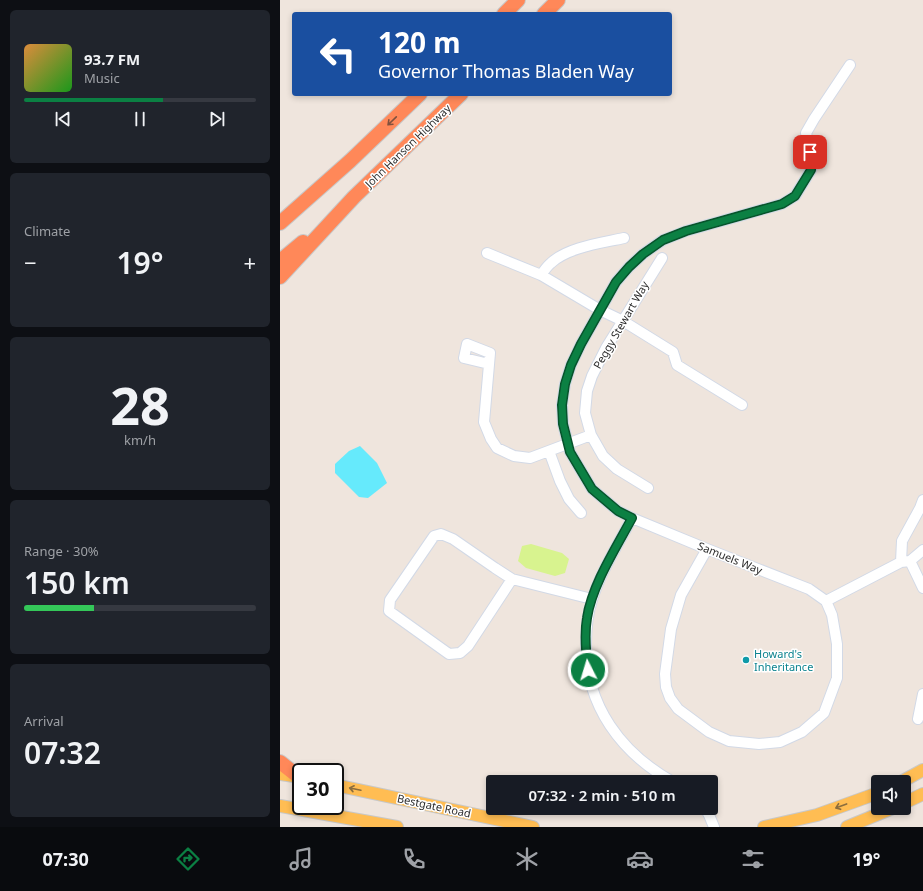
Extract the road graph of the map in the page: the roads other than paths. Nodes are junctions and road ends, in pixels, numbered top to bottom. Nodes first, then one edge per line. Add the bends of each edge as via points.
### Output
1 (518, 0) edge
2 (558, 0) edge
3 (506, 12) edge
4 (546, 12) edge
5 (850, 65) dead end
6 (418, 96) edge
7 (459, 96) edge
8 (350, 161) junction
9 (354, 197) junction
10 (280, 216) edge
11 (280, 223) edge
12 (624, 238) dead end
13 (487, 253) dead end
14 (662, 258) dead end
15 (280, 261) edge
16 (541, 275) junction
17 (280, 277) edge
18 (600, 310) junction
19 (622, 321) junction
20 (489, 364) dead end
21 (742, 405) dead end
22 (591, 434) junction
23 (568, 443) junction
24 (549, 451) junction
25 (648, 488) dead end
26 (923, 500) edge
27 (581, 513) dead end
28 (632, 518) junction
29 (707, 549) junction
30 (923, 550) edge
31 (905, 561) junction
32 (512, 579) junction
33 (923, 588) edge
34 (592, 599) junction
35 (826, 601) junction
36 (923, 694) edge
37 (918, 719) dead end
38 (280, 762) edge
39 (923, 770) edge
40 (292, 771) edge
41 (280, 774) edge
42 (662, 775) edge
43 (292, 776) edge
44 (911, 777) edge
45 (344, 787) edge
46 (923, 794) edge
47 (871, 796) edge
48 (911, 800) edge
49 (280, 806) edge
50 (709, 815) edge
51 (876, 815) edge
52 (397, 827) edge
53 (533, 827) edge
54 (714, 827) edge
55 (764, 827) edge
56 (847, 827) edge

1 - 3 highway
2 - 4 highway
5 - 18 street, Samuels Way via 806,133 811,170 795,196 782,204 663,240 629,267 616,282
6 -> 8 highway
7 - 9 highway, John Hanson Highway
8 - 10 highway
8 - 11 highway
9 - 15 highway
9 - 17 highway
12 - 16 street via 568,252 551,262
13 - 16 street
14 - 19 street, Peggy Stewart Way
16 - 18 street
18 - 19 street
18 - 23 street, Samuels Way via 577,351 565,384 562,405
19 - 21 street via 673,352 677,365
19 - 22 street, Peggy Stewart Way via 606,348 587,390 585,412
20 - 24 street via 484,422 497,448 514,456 530,458
22 - 23 street
22 - 25 street, Peggy Stewart Way via 603,456 617,469
23 - 24 street
23 - 28 street, Samuels Way via 570,452 592,489 618,511
24 - 27 street via 569,499
26 - 31 street via 902,541
28 - 29 street, Samuels Way
28 - 34 street via 601,576
29 - 35 street, Samuels Way via 809,589
29 - 35 street via 682,595 671,629 665,674 666,687 678,709 709,732 729,741 759,744 780,742 802,732 824,713 837,678 837,644 832,615
30 - 31 street
31 - 33 street
31 - 35 street
32 - 32 street via 453,539 441,534 434,536 390,600 389,611 449,654 460,653 468,646
32 - 34 street
34 - 42 street via 587,619 586,643 592,690 612,729 626,746 645,764
36 - 37 street
38 - 40 highway
39 - 44 main road
41 - 43 main road
53 -> 45 main road, Bestgate Road
46 - 48 main road
47 -> 55 main road via 817,815
49 - 52 main road
50 - 54 street
51 - 56 main road

